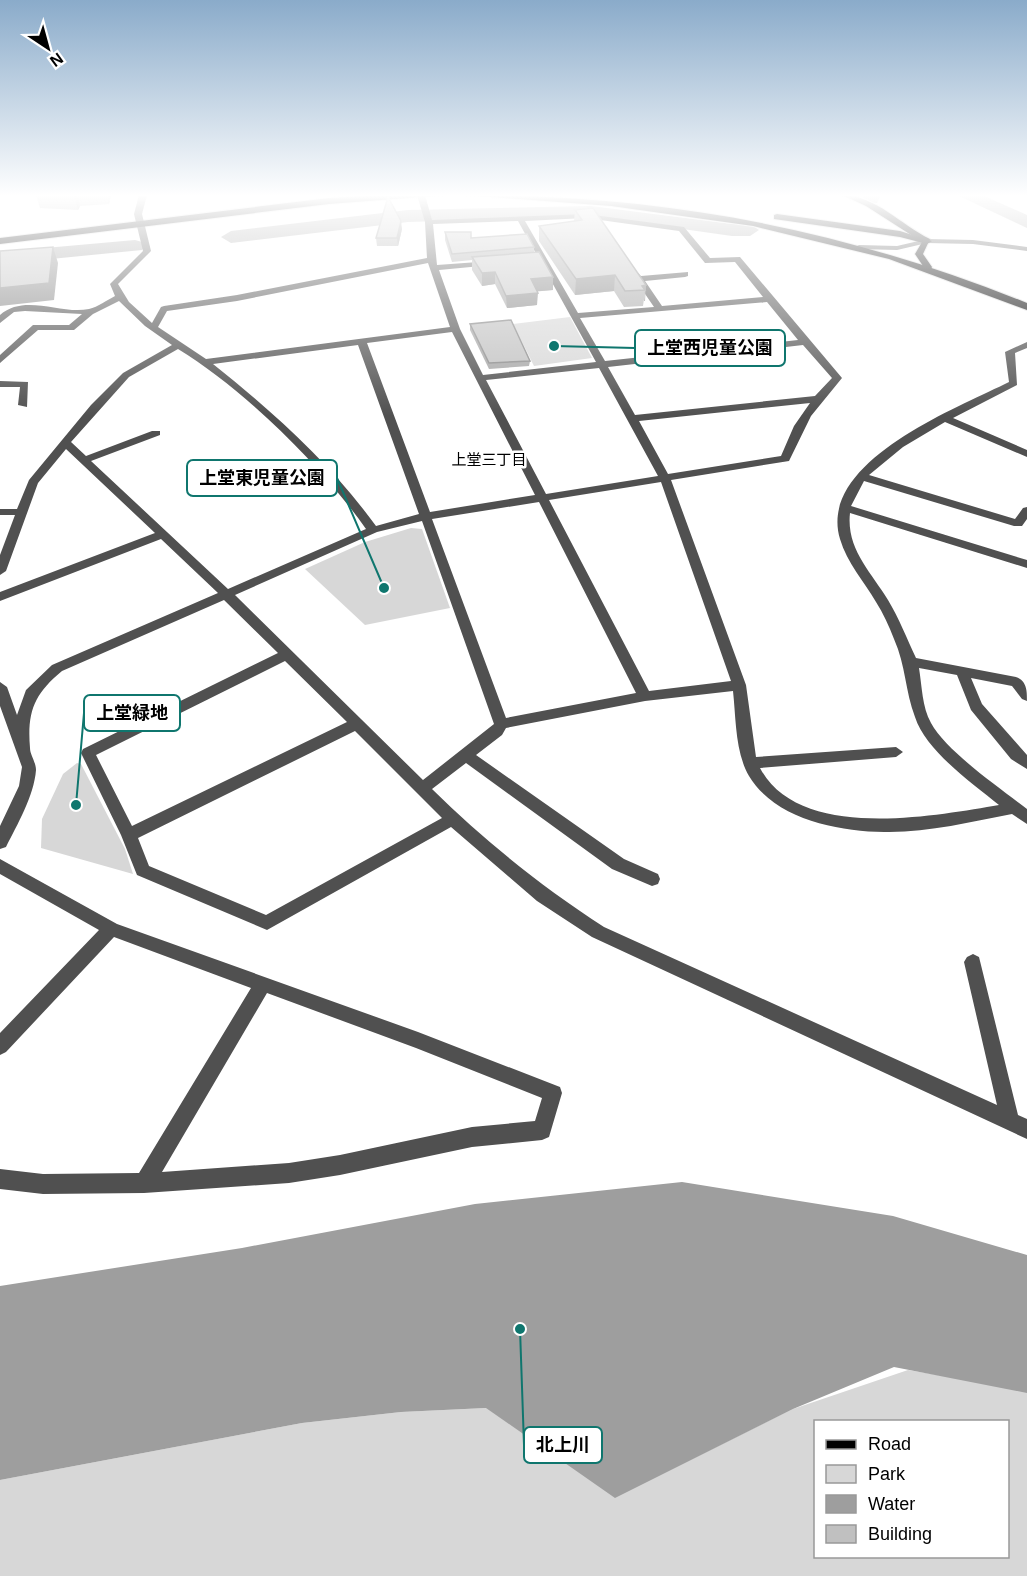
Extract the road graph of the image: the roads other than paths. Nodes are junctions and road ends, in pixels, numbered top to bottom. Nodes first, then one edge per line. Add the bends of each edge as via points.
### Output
1 (129, 269) edge
2 (407, 269) edge
3 (434, 269) edge
4 (549, 269) edge
5 (631, 269) edge
6 (745, 269) edge
7 (932, 269) edge
8 (957, 269) edge
9 (685, 274) dead end
10 (638, 279) junction
11 (1027, 295) edge
12 (120, 297) junction
13 (770, 299) junction
14 (1027, 307) edge
15 (660, 309) junction
16 (90, 312) junction
17 (576, 316) junction
18 (0, 320) edge
19 (153, 328) junction
20 (455, 329) junction
21 (361, 341) junction
22 (805, 342) junction
23 (178, 345) junction
24 (1027, 345) edge
25 (0, 360) edge
26 (204, 362) junction
27 (599, 364) junction
28 (479, 378) junction
29 (1014, 383) junction
30 (0, 384) edge
31 (1027, 390) edge
32 (816, 399) junction
33 (23, 405) dead end
34 (945, 418) junction
35 (631, 419) junction
36 (156, 433) dead end
37 (66, 443) junction
38 (1027, 454) edge
39 (84, 460) junction
40 (860, 476) junction
41 (665, 478) junction
42 (541, 498) junction
43 (845, 508) junction
44 (1027, 510) edge
45 (0, 512) edge
46 (22, 512) junction
47 (428, 516) junction
48 (373, 530) junction
49 (163, 534) junction
50 (1027, 564) edge
51 (0, 571) edge
52 (226, 594) junction
53 (0, 597) edge
54 (285, 655) junction
55 (910, 662) junction
56 (962, 672) junction
57 (739, 685) junction
58 (0, 687) edge
59 (645, 696) junction
60 (1027, 696) edge
61 (356, 724) junction
62 (501, 724) junction
63 (23, 747) junction
64 (896, 752) dead end
65 (466, 755) junction
66 (751, 763) junction
67 (1027, 763) edge
68 (423, 788) junction
69 (1014, 808) junction
70 (1027, 818) edge
71 (453, 819) junction
72 (129, 835) junction
73 (0, 843) edge
74 (0, 866) edge
75 (652, 879) dead end
76 (111, 929) junction
77 (973, 962) dead end
78 (262, 986) junction
79 (0, 1046) edge
80 (1010, 1122) junction
81 (1027, 1129) edge
82 (0, 1179) edge
83 (144, 1183) junction

1 - 12 street via 114,284
2 - 19 street via 176,306 164,309
3 - 20 street
4 - 17 street
5 - 10 street
6 - 13 street
7 - 14 highway
8 - 11 highway
9 - 10 street
10 - 15 street
12 - 16 street
12 - 19 street
13 - 15 street
13 - 22 street
15 - 17 street
16 - 18 street via 25,308 11,310
16 - 25 street via 71,328 36,327
17 - 27 street
19 - 23 street
20 - 21 street
20 - 28 street
21 - 26 street
21 - 47 street
22 - 27 street
22 - 32 street via 837,378
23 - 26 street
23 - 37 street via 126,375
24 - 29 street via 1010,352
26 - 48 street via 334,479
27 - 28 street
27 - 35 street
28 - 42 street
29 - 31 street
29 - 34 street
30 - 33 street via 25,384
32 - 35 street
32 - 41 street via 792,438 785,459
34 - 38 street
34 - 40 street
35 - 41 street
36 - 39 street
37 - 39 street
37 - 46 street via 33,482
39 - 49 street
40 - 43 street
40 - 44 street via 1018,524
41 - 42 street
41 - 57 street
42 - 47 street
42 - 59 street
43 - 50 street
43 - 55 street via 845,537 864,576 882,601
45 - 46 street
46 - 51 street
47 - 48 street
47 - 62 street
48 - 52 street
49 - 52 street
49 - 53 street
52 - 54 street
52 - 63 street via 57,668 42,679 24,708
54 - 61 street
54 - 72 street via 88,753
55 - 56 street
55 - 69 street via 926,726
56 - 60 street via 1016,682
56 - 67 street via 976,706
57 - 59 street
57 - 66 street
58 - 63 street
59 - 62 street
61 - 68 street
61 - 72 street
62 - 65 street
63 - 73 street via 29,767 26,786
64 - 66 street
65 - 68 street
65 - 75 street via 618,864
66 - 69 street via 771,793 822,818 884,826
68 - 71 street
69 - 70 street
71 - 72 street via 267,923 143,870
71 - 80 street via 543,896 598,933
74 - 76 street
76 - 78 street
76 - 79 street
77 - 80 street
78 - 83 street
78 - 83 street via 418,1040 553,1093 542,1130 472,1137 289,1173
80 - 81 street
82 - 83 street via 42,1184

